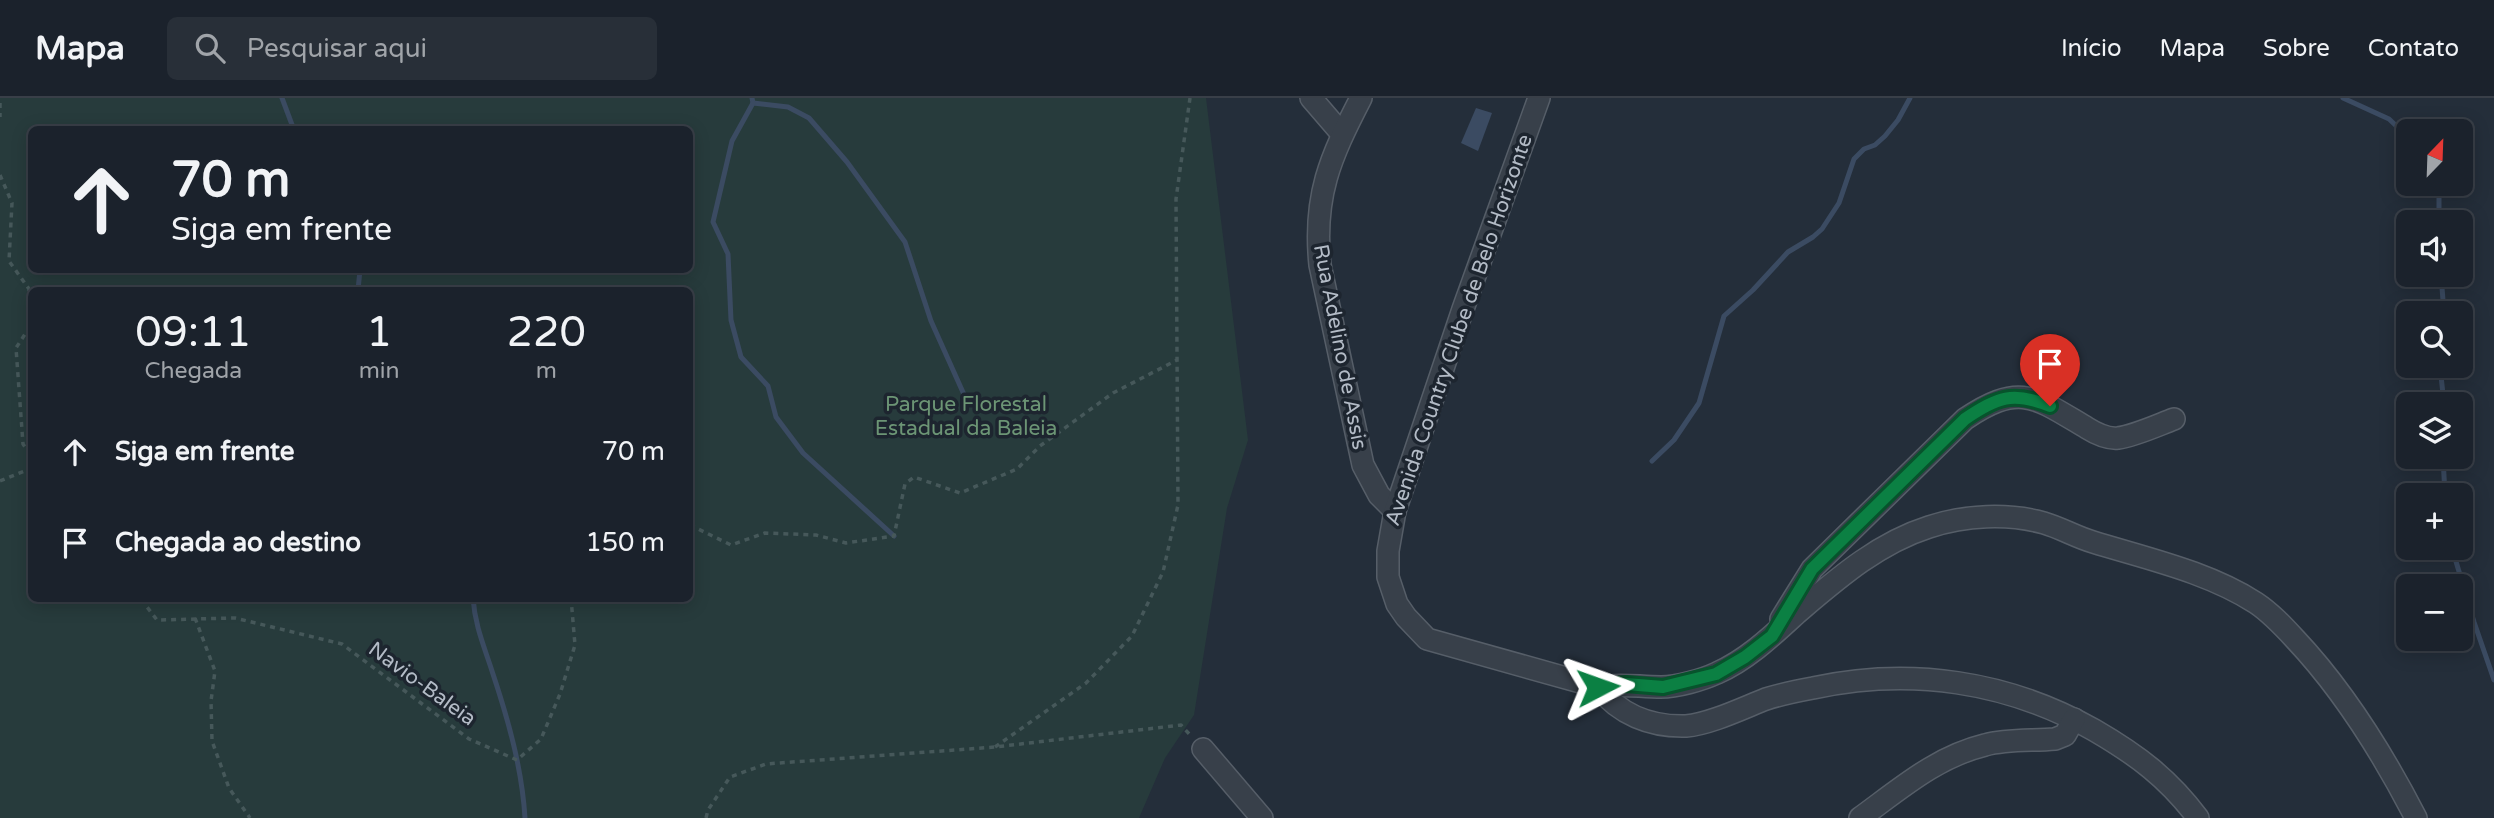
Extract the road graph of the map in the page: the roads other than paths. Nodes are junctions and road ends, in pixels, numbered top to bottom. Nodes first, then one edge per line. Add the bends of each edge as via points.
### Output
1 (1311, 98) edge
2 (1361, 98) edge
3 (1539, 98) edge
4 (1342, 134) junction
5 (2174, 419) dead end
6 (1395, 511) junction
7 (1772, 636) junction
8 (1598, 687) junction
9 (2074, 719) junction
10 (1203, 749) road end
11 (1262, 818) edge
12 (1860, 818) edge
13 (2198, 818) edge
14 (2416, 818) edge

1 - 4 street
2 - 4 street, Rua Adelino de Assis
3 - 6 street, Avenida Country Clube de Belo Horizonte
4 - 6 street, Rua Adelino de Assis via 1322,195 1317,235 1320,265 1363,465 1379,495
5 - 7 street via 2117,438 2096,433 2050,406 2020,396 1986,404 1965,419 1812,569
6 - 8 street, Avenida Country Clube de Belo Horizonte via 1388,577 1401,611 1427,639
7 - 8 street, Avenida Country Clube de Belo Horizonte via 1716,674 1663,687
7 - 14 street, Avenida Country Clube de Belo Horizonte via 1856,564 1929,527 1985,517 2043,523 2179,568 2268,612 2337,688 2370,734
8 - 9 street via 1609,702 1634,717 1669,725 1688,726 1813,688 1888,677 1975,685 2035,701
9 - 12 street via 2065,735 2055,739 1987,744 1939,762
9 - 13 street via 2158,772
10 - 11 street

